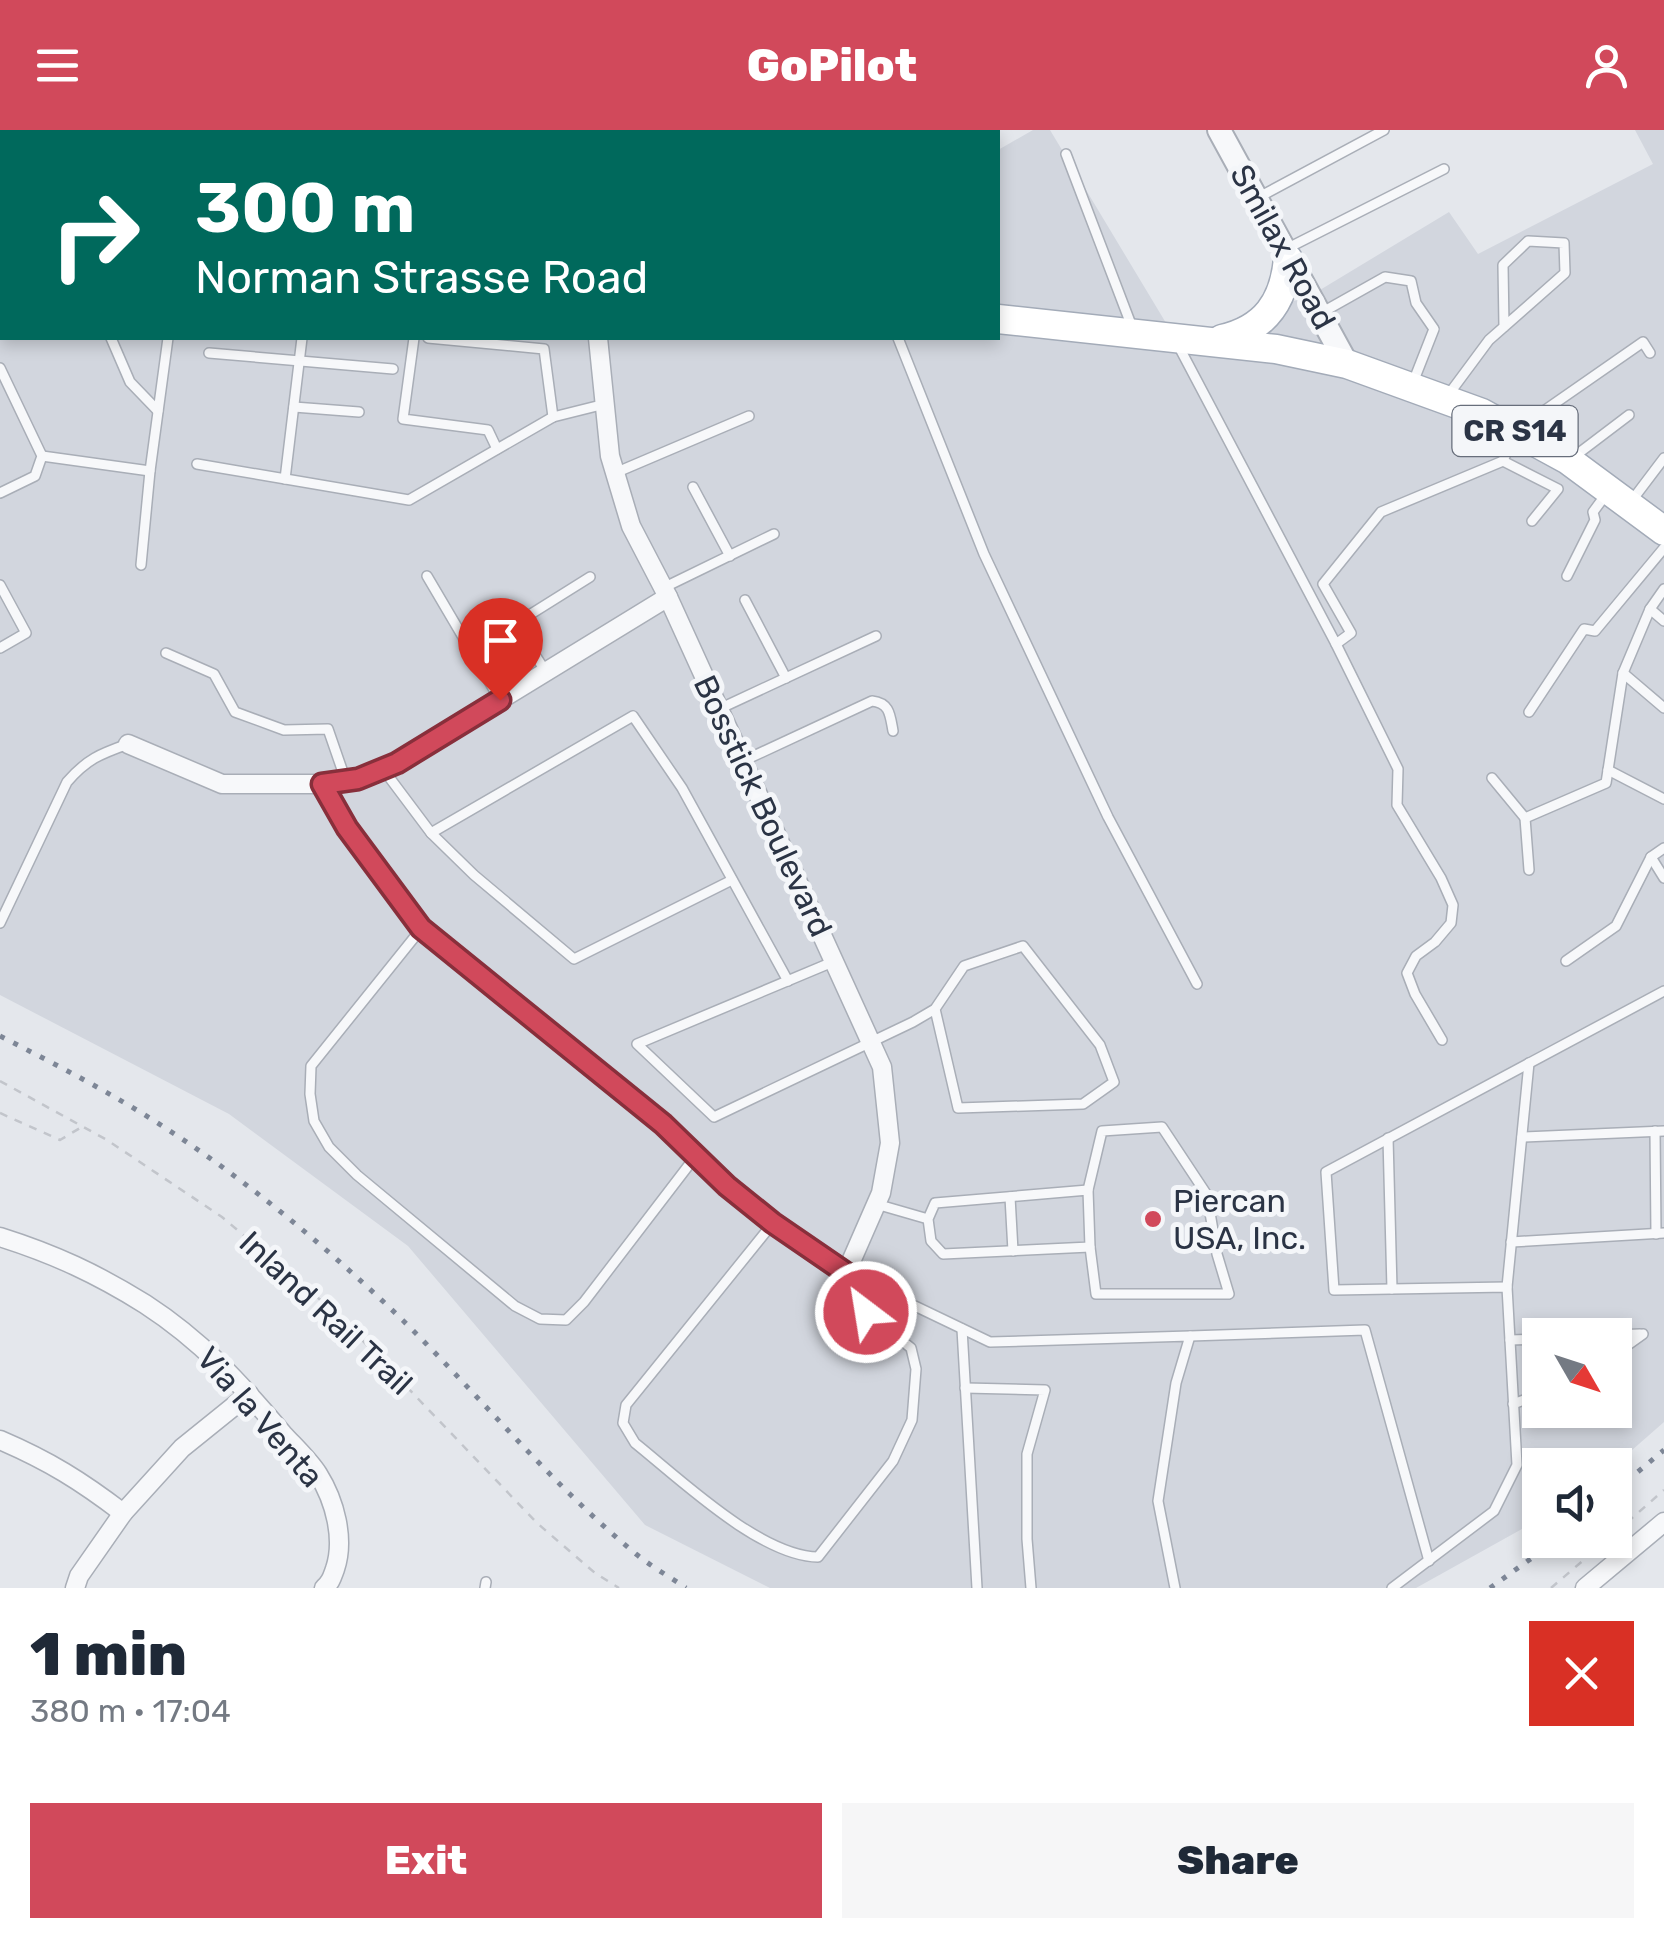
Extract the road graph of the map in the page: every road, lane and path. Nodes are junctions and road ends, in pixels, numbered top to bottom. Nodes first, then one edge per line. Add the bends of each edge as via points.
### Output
1 (1219, 130) edge
2 (1384, 130) edge
3 (1066, 154) dead end
4 (1444, 169) dead end
5 (1256, 198) junction
6 (1286, 255) junction
7 (1320, 314) junction
8 (1000, 319) edge
9 (1504, 327) junction
10 (1135, 334) junction
11 (1174, 338) junction
12 (112, 340) edge
13 (168, 340) edge
14 (302, 340) edge
15 (414, 340) edge
16 (449, 340) edge
17 (598, 340) edge
18 (899, 340) edge
19 (1210, 342) junction
20 (209, 353) dead end
21 (1650, 353) dead end
22 (299, 360) junction
23 (1348, 364) junction
24 (0, 368) edge
25 (393, 369) dead end
26 (1412, 388) junction
27 (1445, 400) junction
28 (605, 404) junction
29 (294, 407) junction
30 (158, 411) junction
31 (359, 412) dead end
32 (1629, 415) dead end
33 (749, 416) dead end
34 (553, 417) junction
35 (1515, 431) junction
36 (496, 450) junction
37 (42, 456) junction
38 (1664, 458) edge
39 (1568, 460) junction
40 (1502, 461) junction
41 (197, 464) dead end
42 (150, 471) junction
43 (615, 473) junction
44 (285, 479) junction
45 (693, 487) dead end
46 (0, 492) edge
47 (1619, 498) junction
48 (1532, 521) dead end
49 (1664, 532) edge
50 (774, 534) dead end
51 (1664, 548) edge
52 (730, 556) junction
53 (141, 565) dead end
54 (428, 576) dead end
55 (1567, 576) dead end
56 (590, 578) dead end
57 (0, 584) edge
58 (1664, 588) edge
59 (665, 592) junction
60 (745, 600) dead end
61 (1650, 610) junction
62 (1664, 621) edge
63 (876, 636) dead end
64 (1336, 644) junction
65 (0, 648) edge
66 (166, 652) dead end
67 (546, 672) junction
68 (1624, 673) junction
69 (786, 678) junction
70 (500, 700) junction
71 (1664, 708) edge
72 (719, 709) junction
73 (1529, 712) dead end
74 (894, 731) dead end
75 (128, 744) joint
76 (743, 761) junction
77 (383, 769) junction
78 (1608, 770) junction
79 (1492, 778) dead end
80 (346, 781) junction
81 (322, 784) junction
82 (1664, 799) edge
83 (1525, 818) junction
84 (430, 833) junction
85 (1664, 848) edge
86 (1651, 858) junction
87 (1529, 870) dead end
88 (1664, 878) edge
89 (732, 880) junction
90 (0, 923) edge
91 (421, 928) junction
92 (835, 961) junction
93 (1566, 961) dead end
94 (788, 981) junction
95 (1198, 984) dead end
96 (1664, 990) edge
97 (935, 1009) junction
98 (1442, 1040) dead end
99 (872, 1042) junction
100 (1529, 1063) junction
101 (0, 1082) edge
102 (0, 1114) edge
103 (82, 1126) junction
104 (1659, 1131) edge
105 (1522, 1137) junction
106 (1388, 1138) junction
107 (695, 1157) junction
108 (1088, 1190) junction
109 (1010, 1197) junction
110 (876, 1204) junction
111 (928, 1218) junction
112 (773, 1223) junction
113 (1660, 1233) edge
114 (0, 1237) edge
115 (1511, 1242) junction
116 (1090, 1247) junction
117 (1013, 1251) junction
118 (846, 1273) junction
119 (1507, 1287) junction
120 (1392, 1289) junction
121 (962, 1329) junction
122 (1190, 1336) junction
123 (1510, 1340) junction
124 (1522, 1340) edge
125 (966, 1388) junction
126 (249, 1394) junction
127 (1522, 1401) edge
128 (1513, 1404) junction
129 (0, 1440) edge
130 (1664, 1490) edge
131 (123, 1513) junction
132 (1632, 1518) edge
133 (1664, 1522) edge
134 (1586, 1558) edge
135 (1428, 1560) junction
136 (76, 1588) edge
137 (324, 1588) edge
138 (620, 1588) edge
139 (976, 1588) edge
140 (1031, 1588) edge
141 (1175, 1588) edge
142 (1392, 1588) edge
143 (1551, 1588) edge
144 (1585, 1588) edge

1 - 5 street, Smilax Road
2 - 5 lane
3 - 10 lane
4 - 6 lane
5 - 6 street, Smilax Road
6 - 7 street, Smilax Road
6 - 19 main road via 1278,302 1257,326
7 - 23 street, Smilax Road
7 - 26 lane via 1385,277 1412,281 1416,303 1434,329
8 - 10 main road, CR S14
9 - 9 lane via 1565,272 1564,243 1528,241 1503,265
9 - 27 lane
10 - 11 main road, CR S14
11 - 19 main road, CR S14
11 - 64 lane
12 - 30 lane via 130,382
13 - 30 lane
14 - 22 lane
15 - 36 lane via 404,419 488,430
16 - 34 lane via 544,349
17 - 28 street, Bosstick Boulevard
18 - 95 lane via 984,554 1108,817
19 - 23 main road, CR S14
20 - 22 lane
21 - 35 lane via 1643,342
22 - 25 lane
22 - 29 lane
23 - 26 main road, CR S14
24 - 37 lane
26 - 27 main road, CR S14
27 - 35 main road, CR S14
28 - 34 lane
28 - 43 street, Bosstick Boulevard
29 - 31 lane
29 - 44 lane
30 - 42 lane
32 - 39 lane
33 - 43 lane
34 - 36 lane
35 - 39 main road, CR S14
35 - 40 lane
36 - 44 lane via 410,500
37 - 42 lane
37 - 46 lane via 35,476
38 - 47 lane
39 - 47 main road, CR S14
40 - 48 lane via 1558,488
40 - 64 lane via 1381,512 1323,584 1351,633
41 - 44 lane
42 - 53 lane
43 - 59 street, Bosstick Boulevard via 631,526
45 - 52 lane
47 - 49 main road, CR S14
47 - 55 lane via 1593,512
50 - 52 lane
51 - 73 lane via 1595,632 1584,629
52 - 59 lane
54 - 70 lane
56 - 67 lane via 515,624
57 - 65 lane via 26,633
58 - 61 lane
59 - 67 street
59 - 72 street, Bosstick Boulevard
60 - 69 lane
61 - 62 lane
61 - 68 lane
63 - 69 lane
64 - 98 lane via 1398,770 1397,805 1454,906 1451,923 1407,973
66 - 80 lane via 214,674 235,712 284,730 328,729
67 - 70 street
68 - 71 lane
68 - 78 lane
69 - 72 lane
70 - 77 street
72 - 76 street, Bosstick Boulevard
74 - 76 lane via 888,708 872,701
75 - 81 street via 222,784
75 - 90 lane via 96,755 67,782
76 - 92 street, Bosstick Boulevard
77 - 80 street
77 - 84 lane
78 - 82 lane
78 - 83 lane via 1606,783
79 - 83 lane
80 - 81 street
81 - 91 lane
83 - 87 lane
84 - 89 lane via 574,959
84 - 89 lane via 633,716
85 - 86 lane
86 - 88 lane
86 - 93 lane via 1616,926
89 - 94 lane
91 - 107 lane
91 - 107 lane via 311,1066 314,1121 357,1175 515,1306 540,1319 566,1320
92 - 94 lane
92 - 99 street, Bosstick Boulevard
94 - 99 lane via 638,1044 714,1117
96 - 100 lane
97 - 97 lane via 958,1108 1083,1104 1114,1082 1100,1045 1023,946 964,966
97 - 99 lane
99 - 110 street, Bosstick Boulevard via 882,1067 890,1143
100 - 105 lane
100 - 106 lane
101 - 103 path, Inland Rail Trail
102 - 103 path via 60,1140
103 - 138 path, Inland Rail Trail via 222,1217 337,1314 537,1522
104 - 105 lane
104 - 113 lane
105 - 115 lane
106 - 120 lane
106 - 120 lane via 1326,1172 1334,1290
107 - 112 lane
108 - 109 lane
108 - 116 lane
108 - 116 lane via 1102,1132 1162,1127 1207,1195 1229,1294 1096,1294
109 - 111 lane via 935,1204
109 - 117 lane
110 - 111 lane
110 - 118 street, Bosstick Boulevard
111 - 117 lane via 931,1241 943,1254
112 - 118 lane
112 - 118 lane via 626,1405 623,1423 634,1443 745,1530 800,1557 818,1558 893,1462 912,1420 911,1348 866,1312
113 - 115 lane
114 - 126 street, Via la Venta via 48,1252 146,1305 207,1350
115 - 119 lane
116 - 117 lane
118 - 121 lane
119 - 120 lane
119 - 123 lane
121 - 122 lane via 990,1342
121 - 125 lane
122 - 135 lane via 1365,1330
122 - 141 lane via 1158,1501
123 - 124 lane
123 - 128 lane
125 - 139 lane
125 - 140 lane via 1045,1390 1027,1454
126 - 131 street via 182,1448
126 - 137 street, Via la Venta via 318,1475 335,1512 341,1552
127 - 128 lane
128 - 135 lane via 1517,1465 1494,1512
129 - 131 street via 80,1480
130 - 132 path
131 - 136 street
133 - 144 street
134 - 143 path
135 - 142 lane

